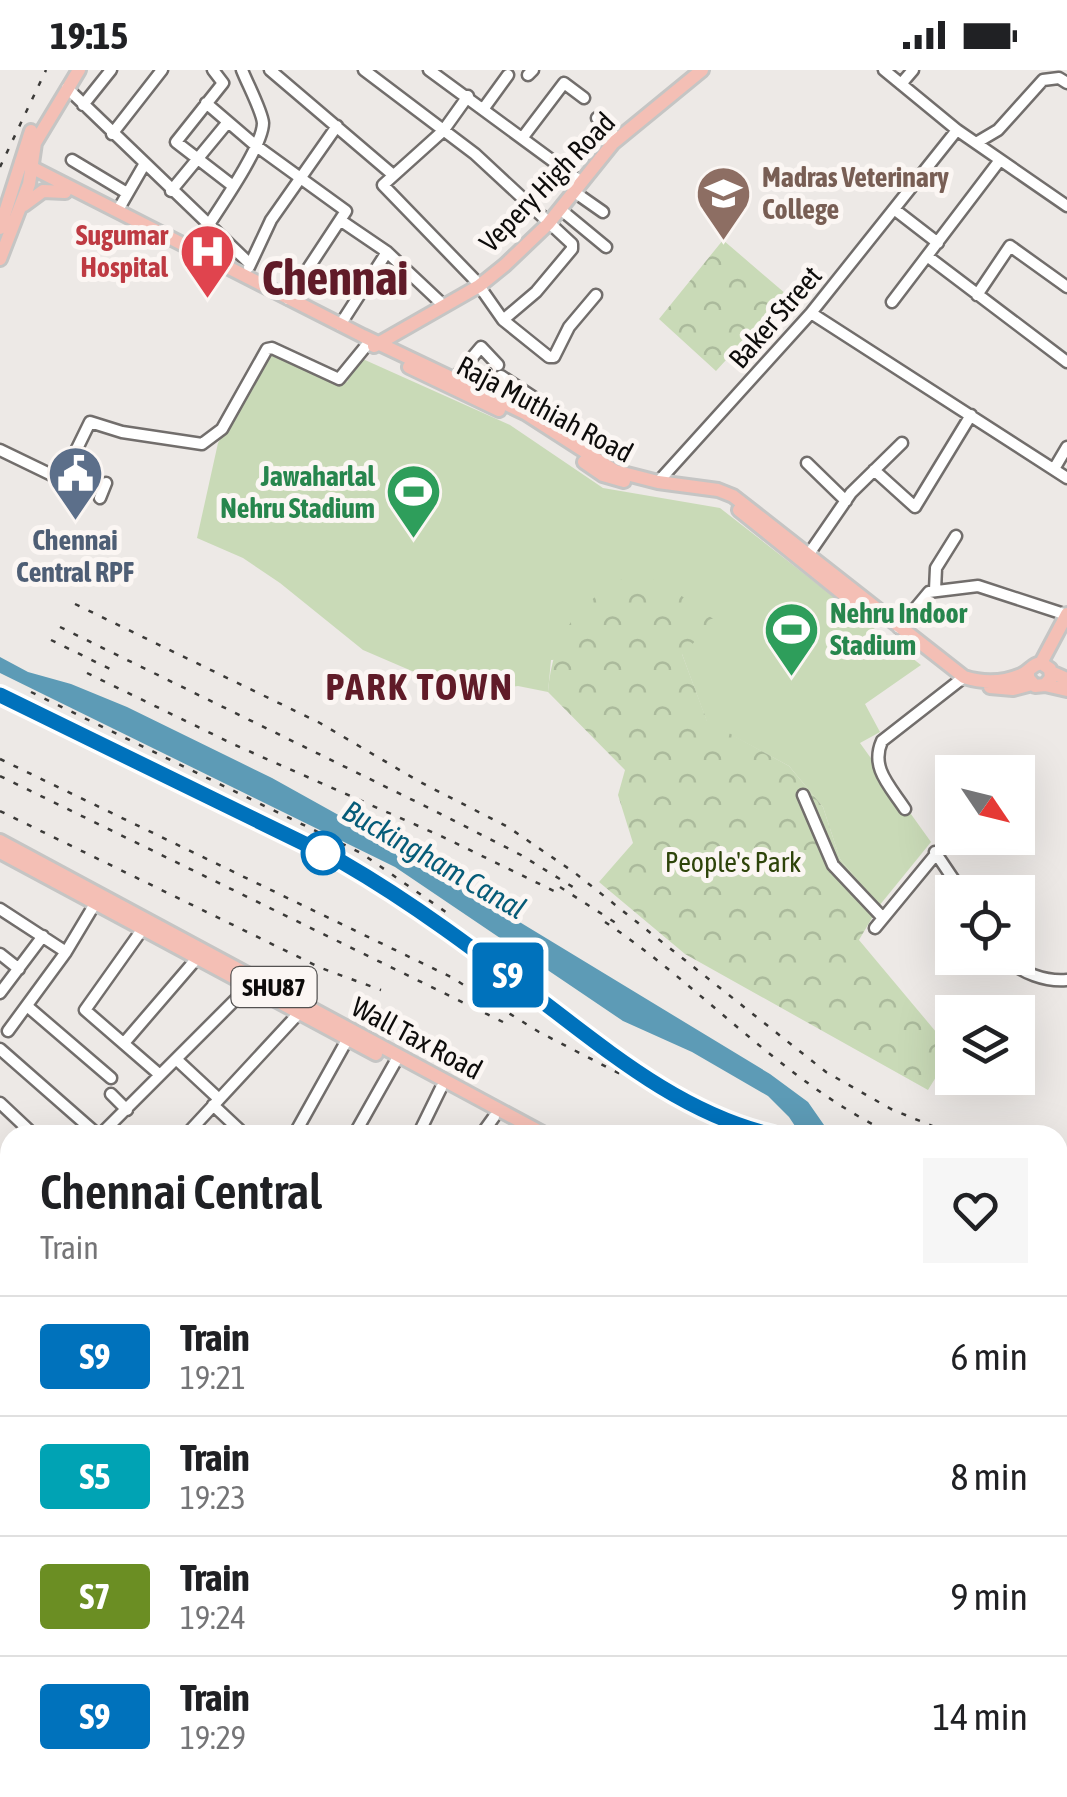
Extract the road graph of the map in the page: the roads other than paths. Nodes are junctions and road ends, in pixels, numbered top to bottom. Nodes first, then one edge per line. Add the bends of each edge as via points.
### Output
1 (70, 70) edge
2 (79, 70) edge
3 (110, 70) edge
4 (162, 70) edge
5 (213, 70) edge
6 (242, 70) edge
7 (270, 70) edge
8 (364, 70) edge
9 (430, 70) edge
10 (691, 70) edge
11 (702, 70) edge
12 (884, 70) edge
13 (912, 70) edge
14 (508, 75) dead end
15 (1067, 83) edge
16 (901, 84) junction
17 (66, 88) junction
18 (468, 96) junction
19 (584, 98) dead end
20 (206, 104) junction
21 (83, 105) junction
22 (484, 108) junction
23 (597, 118) dead end
24 (228, 122) junction
25 (337, 126) junction
26 (958, 130) junction
27 (444, 131) junction
28 (112, 134) junction
29 (613, 134) junction
30 (523, 137) junction
31 (976, 143) junction
32 (255, 145) junction
33 (72, 160) dead end
34 (199, 160) junction
35 (1000, 160) junction
36 (144, 165) junction
37 (26, 169) junction
38 (392, 174) junction
39 (301, 178) junction
40 (576, 184) junction
41 (233, 186) junction
42 (172, 190) junction
43 (66, 192) junction
44 (127, 193) junction
45 (1067, 206) edge
46 (560, 209) junction
47 (894, 209) junction
48 (118, 210) junction
49 (604, 212) dead end
50 (18, 213) junction
51 (343, 216) junction
52 (546, 222) junction
53 (208, 224) junction
54 (0, 228) edge
55 (938, 243) junction
56 (606, 247) dead end
57 (193, 249) junction
58 (387, 252) junction
59 (927, 256) junction
60 (0, 259) edge
61 (249, 271) junction
62 (477, 283) junction
63 (1067, 287) edge
64 (596, 295) dead end
65 (977, 295) junction
66 (288, 299) junction
67 (440, 300) junction
68 (892, 302) dead end
69 (811, 313) junction
70 (503, 320) junction
71 (340, 325) junction
72 (372, 345) junction
73 (1067, 362) edge
74 (454, 379) junction
75 (525, 413) junction
76 (971, 415) junction
77 (902, 443) dead end
78 (1067, 447) edge
79 (0, 450) edge
80 (807, 463) dead end
81 (68, 467) junction
82 (1054, 469) junction
83 (874, 470) junction
84 (81, 472) dead end
85 (614, 475) junction
86 (1067, 478) edge
87 (658, 482) junction
88 (106, 483) dead end
89 (100, 498) dead end
90 (846, 501) junction
91 (956, 536) dead end
92 (806, 559) junction
93 (935, 590) junction
94 (1067, 614) edge
95 (899, 628) junction
96 (1039, 675) junction
97 (1067, 679) edge
98 (962, 680) junction
99 (1067, 690) edge
100 (802, 796) dead end
101 (905, 808) dead end
102 (0, 842) edge
103 (0, 852) edge
104 (951, 875) edge
105 (96, 902) junction
106 (0, 909) edge
107 (144, 927) junction
108 (43, 936) junction
109 (66, 952) junction
110 (0, 954) edge
111 (198, 957) junction
112 (19, 969) junction
113 (1035, 974) edge
114 (1067, 980) edge
115 (253, 981) junction
116 (0, 992) edge
117 (27, 1006) junction
118 (299, 1013) junction
119 (8, 1030) dead end
120 (347, 1040) junction
121 (124, 1043) junction
122 (0, 1048) edge
123 (176, 1059) junction
124 (396, 1060) junction
125 (160, 1075) junction
126 (111, 1078) dead end
127 (441, 1088) junction
128 (110, 1094) dead end
129 (0, 1102) edge
130 (216, 1102) junction
131 (127, 1110) junction
132 (494, 1117) junction
133 (24, 1125) edge
134 (88, 1125) edge
135 (110, 1125) edge
136 (195, 1125) edge
137 (236, 1125) edge
138 (300, 1125) edge
139 (360, 1125) edge
140 (423, 1125) edge
141 (488, 1125) edge
142 (509, 1125) edge
143 (526, 1125) edge

1 - 37 main road via 32,129
2 - 17 main road
3 - 21 street
4 - 28 street
5 - 20 street via 223,83
6 - 32 street via 262,122
7 - 25 street
8 - 27 street
9 - 18 street
10 - 29 main road, Vepery High Road
11 - 40 main road, Vepery High Road via 613,143
12 - 16 street
13 - 16 street
14 - 22 street
15 - 31 street via 1043,80 998,130
16 - 26 street
17 - 21 street
17 - 37 main road
18 - 22 street
18 - 27 street
19 - 30 street via 564,82
20 - 24 street
20 - 34 street via 176,142
21 - 28 street
22 - 30 street
23 - 29 street
24 - 32 street
24 - 34 street
25 - 38 street
25 - 39 street
26 - 31 street
26 - 47 street, Baker Street
27 - 38 street
27 - 52 street
28 - 36 street
29 - 40 main road, Vepery High Road
30 - 40 street
31 - 35 street
32 - 39 street
32 - 41 street
33 - 44 street
34 - 41 street
34 - 42 street
35 - 45 street
35 - 55 street
36 - 42 street
36 - 44 street
37 - 43 main road, Raja Muthiah Road
37 - 48 main road, Raja Muthiah Road
37 - 50 main road
37 - 54 main road
38 - 62 street via 383,184
39 - 51 street
39 - 61 street via 271,220
40 - 46 main road, Vepery High Road
40 - 49 street
40 - 52 main road, Vepery High Road
41 - 53 street
42 - 53 street
43 - 50 main road via 43,190
43 - 72 main road, Raja Muthiah Road
44 - 48 street
46 - 52 main road, Vepery High Road
46 - 56 street
47 - 55 street
47 - 69 street, Baker Street
48 - 57 main road, Raja Muthiah Road
50 - 60 main road
51 - 58 street
51 - 66 street
52 - 62 main road, Vepery High Road
52 - 70 street via 572,249
53 - 57 street
53 - 61 street
55 - 59 street
57 - 61 main road, Raja Muthiah Road
58 - 67 street
58 - 71 street
59 - 65 street
59 - 68 street
61 - 66 main road, Raja Muthiah Road
62 - 67 main road, Vepery High Road
62 - 70 street
62 - 72 main road, Vepery High Road
63 - 65 street via 1010,246
64 - 70 street via 552,358
65 - 73 street
66 - 71 main road, Raja Muthiah Road
67 - 72 main road, Vepery High Road
69 - 76 street
69 - 87 street, Baker Street
71 - 72 main road, Raja Muthiah Road
72 - 74 main road, Raja Muthiah Road
72 - 81 street via 339,378 270,348 210,441 196,445 90,422
72 - 85 main road, Raja Muthiah Road
74 - 75 main road, Raja Muthiah Road
74 - 75 street via 481,348 533,397
75 - 85 main road, Raja Muthiah Road
76 - 82 street
76 - 83 street via 915,507
77 - 83 street
78 - 82 street
79 - 81 street via 58,478
80 - 90 street
81 - 84 street
82 - 86 street
83 - 90 street
85 - 87 main road, Raja Muthiah Road
85 - 92 main road, Raja Muthiah Road via 730,503
87 - 92 main road, Raja Muthiah Road via 733,496
88 - 89 street
90 - 92 street
91 - 93 street via 936,568
92 - 95 main road, Raja Muthiah Road
92 - 98 main road, Raja Muthiah Road
93 - 94 street via 978,586
93 - 95 street
94 - 96 main road
95 - 98 main road, Raja Muthiah Road
96 - 97 main road
96 - 98 main road
96 - 99 main road
98 - 101 street via 888,735 876,754
100 - 104 street via 834,865 879,923 935,852
102 - 115 main road, Wall Tax Road / SHU87
103 - 105 main road, Wall Tax Road / SHU87
105 - 107 main road, Wall Tax Road / SHU87
105 - 109 street
106 - 108 street
107 - 111 main road, Wall Tax Road / SHU87
107 - 121 street via 85,1010
108 - 109 street
108 - 112 street
109 - 117 street
110 - 112 street
111 - 115 main road, Wall Tax Road / SHU87
111 - 121 street
112 - 116 street
113 - 114 street
115 - 118 main road, Wall Tax Road / SHU87
115 - 123 street
115 - 124 main road, Wall Tax Road / SHU87
117 - 119 street
117 - 126 street
118 - 120 main road, Wall Tax Road / SHU87
118 - 130 street
120 - 124 main road, Wall Tax Road / SHU87
120 - 138 street
121 - 125 street
122 - 134 street
123 - 125 street
123 - 130 street
124 - 127 main road, Wall Tax Road / SHU87
124 - 139 street
124 - 143 main road, Wall Tax Road / SHU87
125 - 131 street
127 - 132 main road, Wall Tax Road / SHU87
127 - 140 street
128 - 131 street
129 - 133 street
130 - 136 street
130 - 137 street
131 - 135 street
132 - 141 street
132 - 142 main road, Wall Tax Road / SHU87

